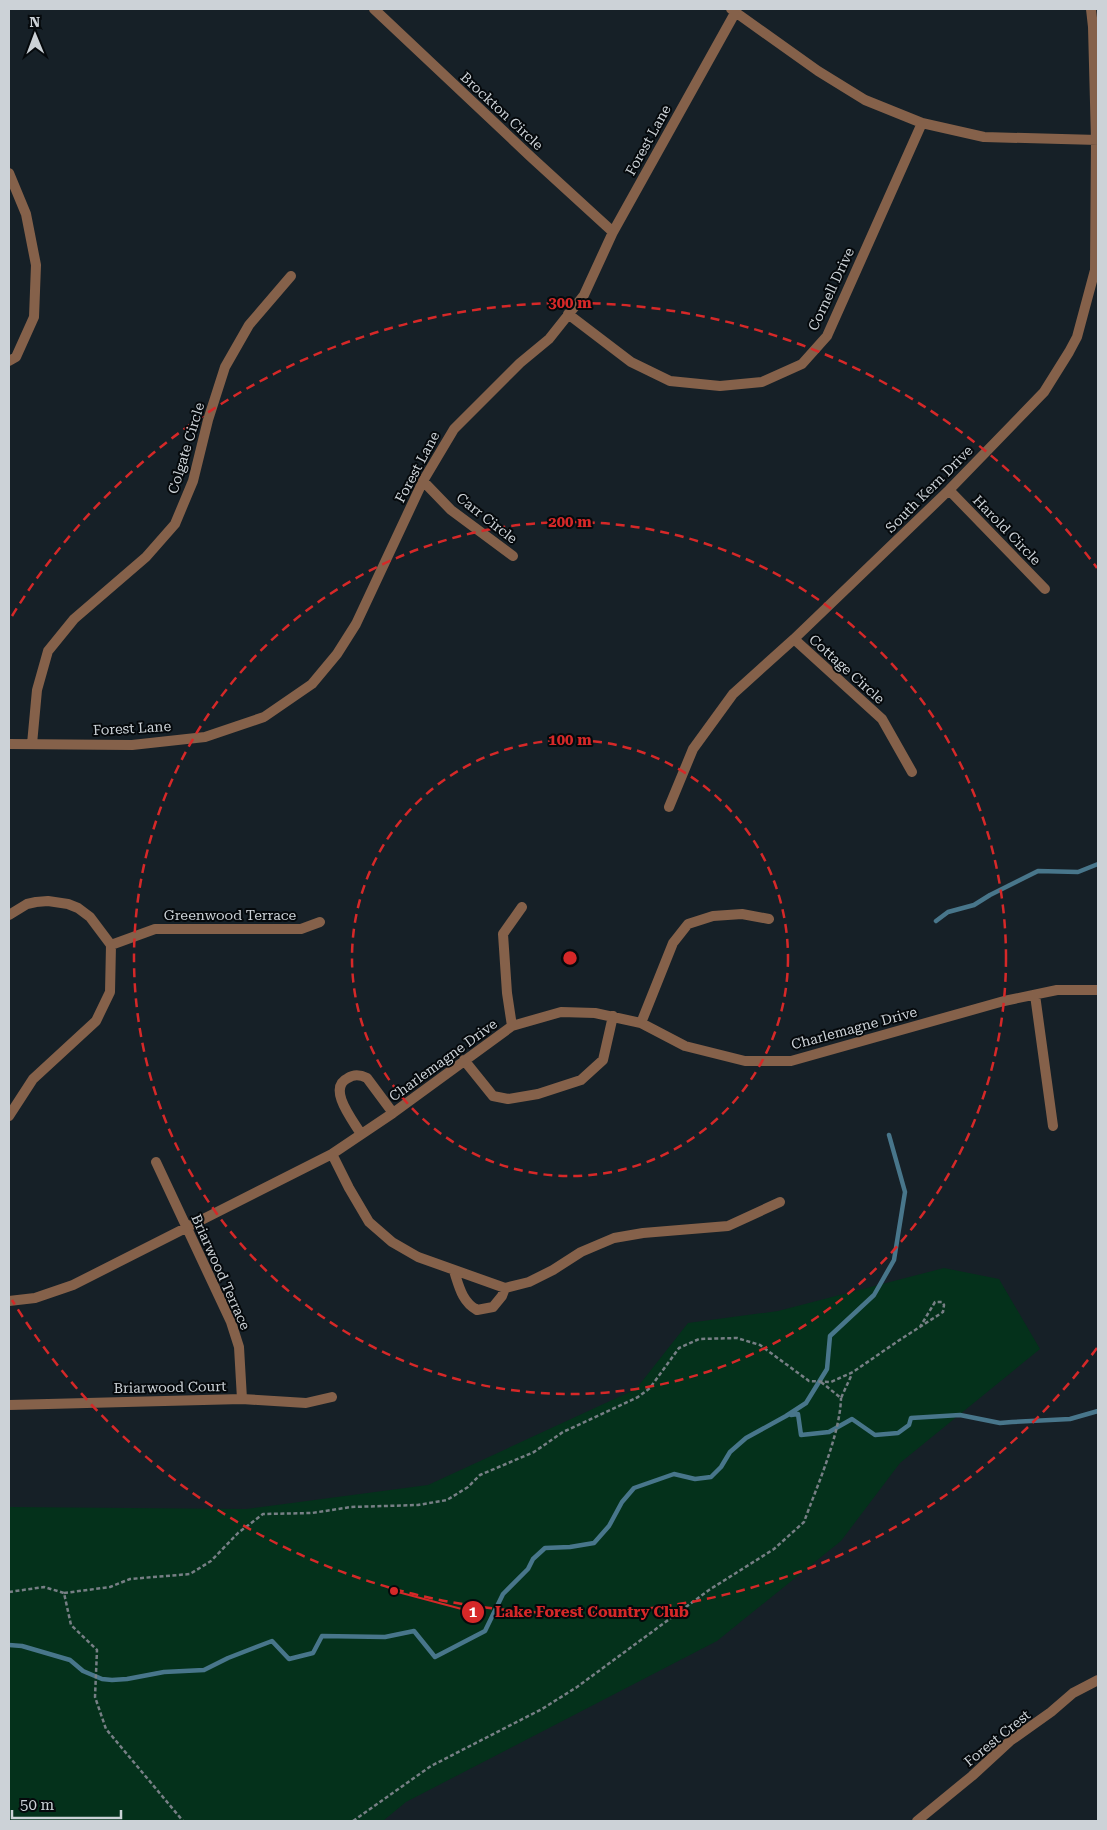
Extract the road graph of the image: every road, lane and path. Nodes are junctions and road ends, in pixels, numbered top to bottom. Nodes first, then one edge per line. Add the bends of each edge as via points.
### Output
1 (374, 9) edge
2 (1090, 9) edge
3 (733, 11) edge
4 (922, 122) junction
5 (1097, 140) edge
6 (9, 173) edge
7 (613, 232) junction
8 (291, 276) dead end
9 (568, 314) junction
10 (9, 361) edge
11 (424, 481) junction
12 (948, 490) junction
13 (513, 556) dead end
14 (1045, 590) dead end
15 (794, 639) junction
16 (9, 744) edge
17 (32, 744) junction
18 (912, 772) dead end
19 (669, 807) dead end
20 (522, 907) dead end
21 (9, 915) edge
22 (769, 919) dead end
23 (320, 922) dead end
24 (111, 945) junction
25 (1098, 990) edge
26 (1035, 995) junction
27 (613, 1016) junction
28 (641, 1023) junction
29 (512, 1026) junction
30 (464, 1060) junction
31 (393, 1113) junction
32 (9, 1116) edge
33 (1052, 1126) dead end
34 (362, 1134) junction
35 (332, 1154) junction
36 (156, 1162) dead end
37 (780, 1202) dead end
38 (186, 1228) junction
39 (454, 1270) junction
40 (505, 1288) junction
41 (9, 1301) edge
42 (920, 1327) junction
43 (853, 1372) junction
44 (820, 1381) junction
45 (332, 1397) dead end
46 (841, 1398) junction
47 (242, 1399) junction
48 (9, 1405) edge
49 (9, 1592) edge
50 (64, 1593) junction
51 (1098, 1680) edge
52 (183, 1821) edge
53 (354, 1821) edge
54 (917, 1821) edge

1 - 7 street, Brockton Circle
2 - 5 street, South Kern Drive
3 - 4 street via 865,100
3 - 7 street, Forest Lane
4 - 5 street via 984,137
4 - 9 street, Cornell Drive via 826,336 802,364 762,382 720,386 670,381 631,362
5 - 12 street, South Kern Drive via 1095,270 1077,337 1044,392
6 - 10 street via 26,214 36,265 34,317 16,357
7 - 9 street, Forest Lane via 584,295
8 - 17 street, Colgate Circle via 249,325 225,367 193,481 175,524 146,557 74,619 48,651 37,690
9 - 11 street, Forest Lane via 549,339 520,363 454,429
11 - 13 street, Carr Circle via 451,510
11 - 17 street, Forest Lane via 356,624 337,654 312,684 264,717 204,737 132,745
12 - 14 street, Harold Circle
12 - 15 street, South Kern Drive
15 - 18 street, Cottage Circle via 882,719
15 - 19 street, South Kern Drive via 733,694 693,748
16 - 17 street, Forest Lane
20 - 29 street via 503,934 506,993
21 - 24 street via 36,902 68,904 90,917
22 - 28 street via 742,914 713,916 688,924 673,944
23 - 24 street, Greenwood Terrace via 301,929 155,929
24 - 32 street via 110,992 96,1021 33,1079
25 - 26 street, Charlemagne Drive via 1057,990
26 - 28 street, Charlemagne Drive via 791,1061 745,1061 685,1046
26 - 33 street
27 - 28 street, Charlemagne Drive
27 - 29 street, Charlemagne Drive via 561,1012
27 - 30 street via 603,1060 596,1068 581,1080 538,1094 508,1099 493,1096
29 - 30 street, Charlemagne Drive
30 - 31 street, Charlemagne Drive
31 - 34 street, Charlemagne Drive
31 - 34 street via 367,1078 355,1075 345,1078 340,1086 342,1102
34 - 35 street, Charlemagne Drive
35 - 38 street, Charlemagne Drive
35 - 39 street via 369,1222 392,1242 418,1257
36 - 38 street, Briarwood Terrace
37 - 40 street via 728,1226 614,1238 581,1252 529,1282
38 - 41 street, Charlemagne Drive via 73,1285 35,1298
38 - 47 street, Briarwood Terrace via 231,1322 239,1347
39 - 40 street
39 - 40 street via 465,1300 477,1310 493,1307
42 - 42 path via 943,1312 942,1302 935,1302
42 - 43 path
43 - 44 path via 831,1382
43 - 46 path
44 - 46 path
44 - 50 path via 809,1381 760,1345 737,1338 699,1340 679,1348 650,1388 638,1397 562,1432 534,1452 480,1475 447,1500 418,1505 263,1514 238,1533 211,1561 190,1574 130,1579 110,1587
45 - 47 street, Briarwood Court via 306,1402
46 - 53 path via 841,1415 832,1442 804,1522 796,1530 774,1549 709,1590 577,1687 542,1709 431,1766
47 - 48 street, Briarwood Court
49 - 50 path via 44,1587
50 - 52 path via 71,1625 97,1650 95,1697 106,1728
51 - 54 street, Forest Crest via 1073,1693 1010,1741

